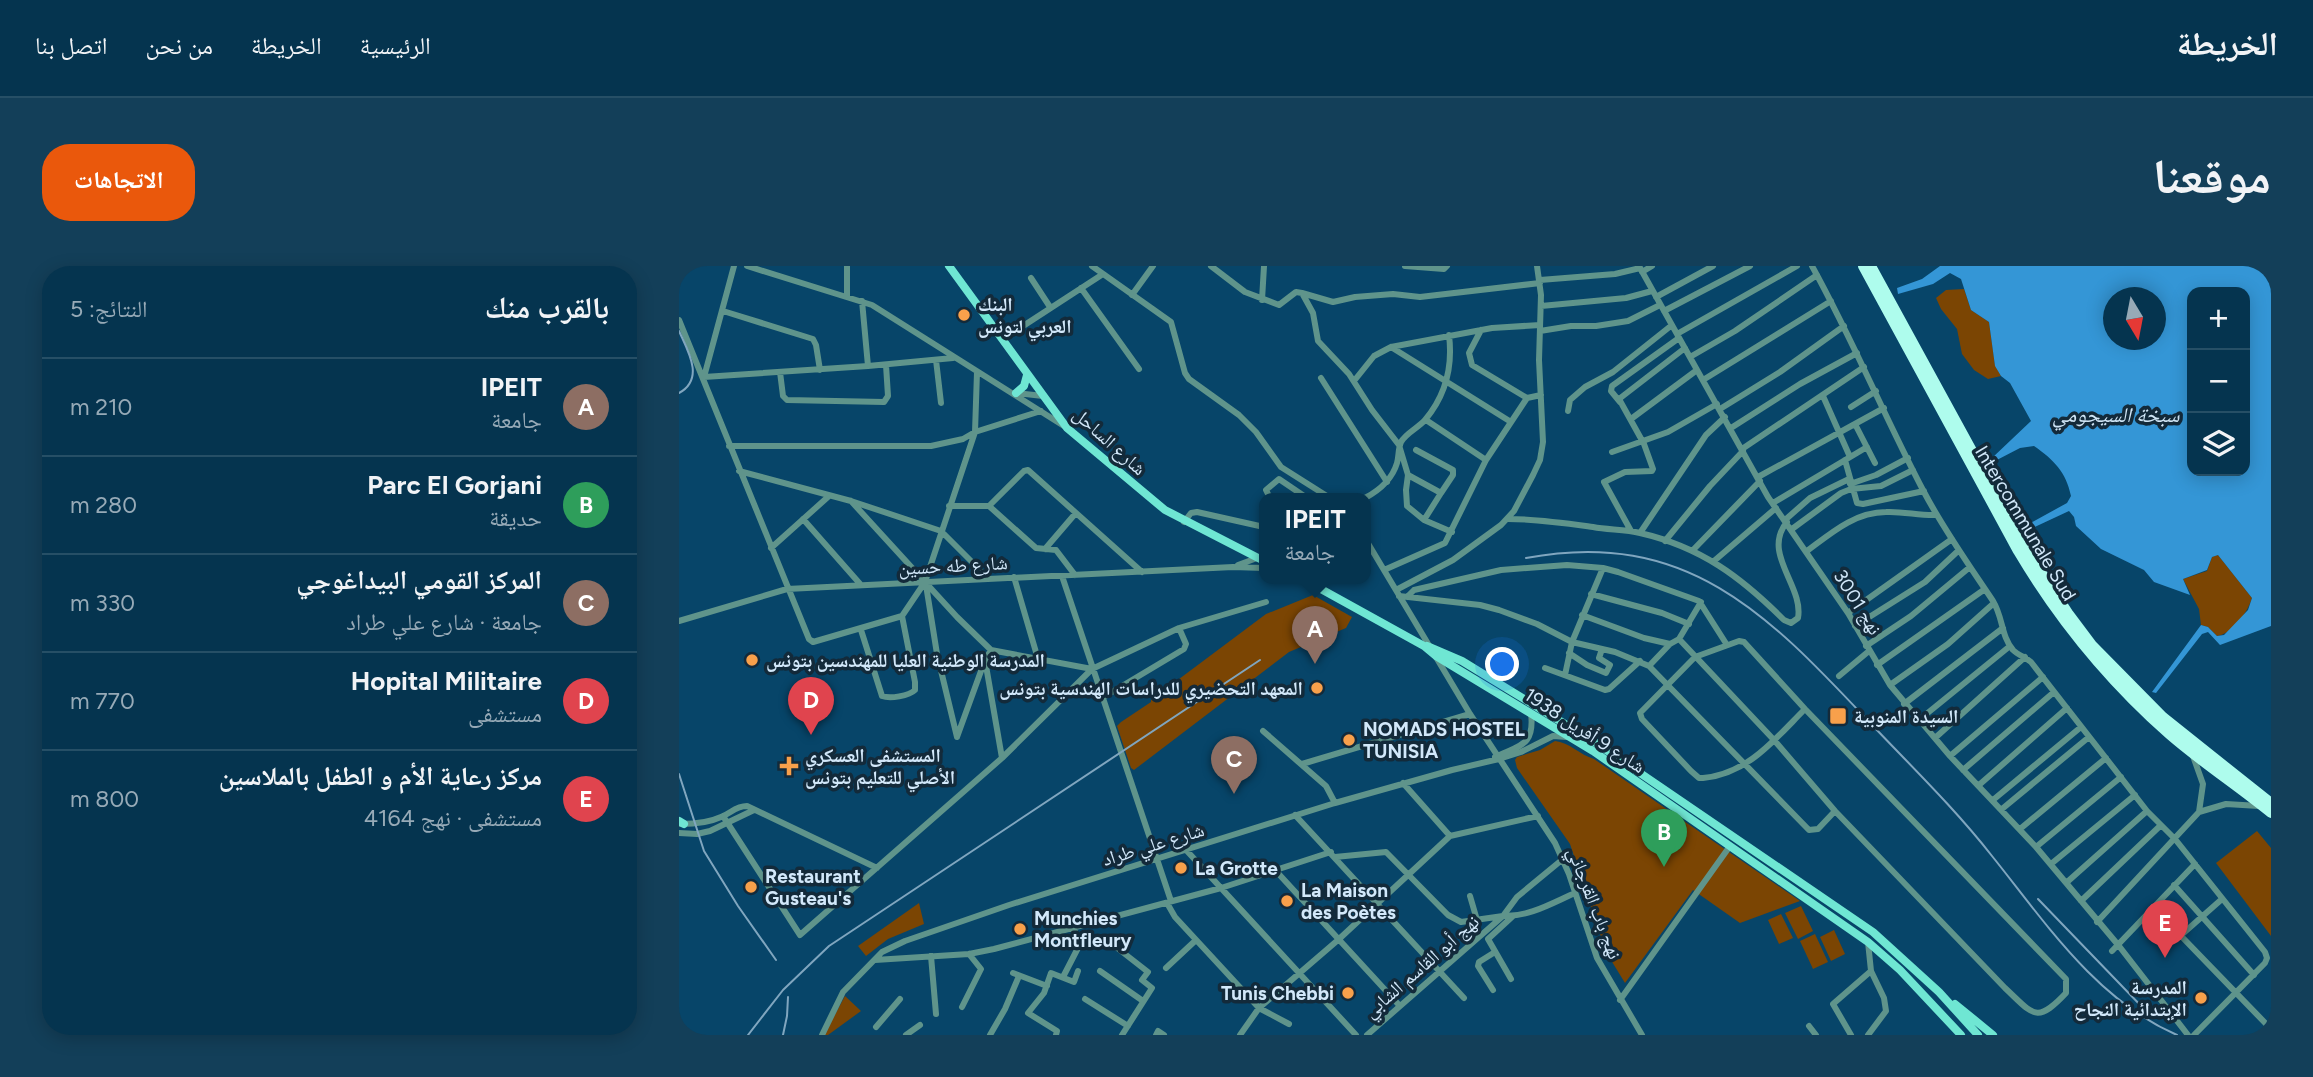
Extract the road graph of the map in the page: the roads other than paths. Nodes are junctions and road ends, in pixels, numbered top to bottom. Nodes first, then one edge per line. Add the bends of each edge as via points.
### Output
1 (734, 266) edge
2 (747, 266) edge
3 (847, 266) edge
4 (949, 266) edge
5 (1092, 266) edge
6 (1153, 266) edge
7 (1211, 266) edge
8 (1264, 266) edge
9 (1405, 266) edge
10 (1447, 266) edge
11 (1537, 266) edge
12 (1652, 266) edge
13 (1713, 266) edge
14 (1750, 266) edge
15 (1797, 266) edge
16 (1812, 266) edge
17 (1863, 266) edge
18 (1871, 266) edge
19 (1640, 269) edge
20 (775, 270) edge
21 (1103, 274) junction
22 (1817, 275) junction
23 (1031, 278) dead end
24 (1540, 281) junction
25 (1081, 288) junction
26 (1652, 290) junction
27 (1302, 293) junction
28 (1132, 295) junction
29 (847, 296) junction
30 (1262, 300) junction
31 (862, 301) junction
32 (1831, 301) junction
33 (1660, 305) junction
34 (1541, 306) junction
35 (1050, 307) junction
36 (723, 311) junction
37 (679, 320) edge
38 (1672, 325) junction
39 (1844, 326) junction
40 (1540, 328) junction
41 (1481, 330) junction
42 (1449, 335) junction
43 (1678, 336) junction
44 (1003, 339) junction
45 (1391, 347) junction
46 (1685, 348) junction
47 (1857, 353) junction
48 (1690, 357) junction
49 (954, 358) junction
50 (936, 360) junction
51 (886, 365) junction
52 (868, 366) junction
53 (1864, 367) junction
54 (1139, 369) dead end
55 (820, 370) junction
56 (1697, 370) junction
57 (780, 372) junction
58 (977, 372) junction
59 (1027, 375) junction
60 (704, 377) junction
61 (1321, 378) dead end
62 (1703, 380) junction
63 (1354, 381) junction
64 (1447, 382) junction
65 (1876, 391) junction
66 (1013, 393) junction
67 (1541, 395) junction
68 (1044, 396) junction
69 (1822, 396) junction
70 (1527, 398) junction
71 (1620, 402) junction
72 (941, 403) dead end
73 (1719, 406) junction
74 (1851, 407) dead end
75 (1884, 408) junction
76 (1041, 411) junction
77 (1568, 411) dead end
78 (1725, 417) junction
79 (1631, 419) junction
80 (1426, 420) junction
81 (1511, 422) junction
82 (1855, 424) junction
83 (1067, 428) junction
84 (1731, 428) junction
85 (975, 432) junction
86 (1840, 432) junction
87 (1642, 440) junction
88 (1399, 444) junction
89 (729, 446) junction
90 (1867, 447) junction
91 (1416, 450) dead end
92 (1743, 450) junction
93 (1612, 452) dead end
94 (1847, 458) junction
95 (1908, 458) junction
96 (1486, 460) junction
97 (1875, 463) dead end
98 (1913, 470) junction
99 (739, 471) junction
100 (1408, 475) junction
101 (1759, 479) junction
102 (1387, 482) junction
103 (1850, 484) junction
104 (1924, 491) junction
105 (1268, 493) edge
106 (1300, 493) edge
107 (1322, 493) edge
108 (1441, 493) junction
109 (1371, 494) edge
110 (829, 496) junction
111 (851, 501) junction
112 (949, 506) junction
113 (989, 506) junction
114 (1774, 506) junction
115 (1075, 514) junction
116 (1937, 515) junction
117 (803, 519) junction
118 (1508, 519) junction
119 (1424, 520) junction
120 (1786, 521) junction
121 (1184, 522) junction
122 (1259, 526) edge
123 (1792, 529) junction
124 (941, 531) junction
125 (1630, 531) junction
126 (1452, 532) junction
127 (1640, 533) junction
128 (1952, 539) junction
129 (1665, 541) junction
130 (771, 548) junction
131 (1371, 548) edge
132 (1045, 549) junction
133 (1693, 550) junction
134 (1959, 550) junction
135 (1807, 551) junction
136 (1259, 558) edge
137 (1259, 560) edge
138 (1714, 561) junction
139 (1233, 567) junction
140 (1970, 567) junction
141 (1259, 568) edge
142 (1603, 568) junction
143 (1384, 570) junction
144 (1142, 572) junction
145 (1075, 575) junction
146 (1062, 576) junction
147 (1014, 577) junction
148 (988, 578) junction
149 (925, 582) junction
150 (1311, 584) edge
151 (861, 585) junction
152 (787, 589) junction
153 (1985, 589) junction
154 (1401, 594) junction
155 (1591, 594) junction
156 (1266, 602) dead end
157 (1701, 603) junction
158 (1994, 603) junction
159 (1847, 613) junction
160 (1582, 615) junction
161 (902, 616) junction
162 (679, 621) edge
163 (1689, 624) junction
164 (1855, 626) junction
165 (1179, 628) junction
166 (2003, 628) junction
167 (861, 630) junction
168 (1679, 639) junction
169 (1571, 642) junction
170 (1670, 644) junction
171 (1727, 645) junction
172 (1427, 646) junction
173 (2010, 646) junction
174 (1868, 648) junction
175 (1602, 649) junction
176 (991, 650) junction
177 (1569, 653) junction
178 (1436, 656) junction
179 (1695, 657) junction
180 (2025, 657) junction
181 (1038, 659) junction
182 (985, 660) junction
183 (1640, 661) junction
184 (1459, 665) junction
185 (1877, 665) junction
186 (1649, 666) junction
187 (1545, 668) dead end
188 (1092, 669) junction
189 (1565, 675) junction
190 (1839, 676) dead end
191 (2043, 677) junction
192 (1449, 678) junction
193 (1669, 684) junction
194 (1890, 685) junction
195 (2055, 692) junction
196 (1102, 698) junction
197 (1904, 704) junction
198 (1530, 708) junction
199 (2067, 708) junction
200 (1805, 709) junction
201 (1470, 714) junction
202 (1919, 720) junction
203 (2081, 727) junction
204 (1263, 730) dead end
205 (2089, 737) junction
206 (1934, 738) junction
207 (1571, 739) junction
208 (1775, 740) junction
209 (2192, 752) junction
210 (1950, 756) junction
211 (1002, 758) junction
212 (1495, 758) junction
213 (2106, 758) junction
214 (1302, 764) junction
215 (1747, 765) junction
216 (1963, 770) junction
217 (2121, 777) junction
218 (1403, 783) junction
219 (1979, 785) junction
220 (2135, 795) junction
221 (1993, 800) junction
222 (1335, 803) junction
223 (2268, 808) edge
224 (2002, 809) junction
225 (756, 810) junction
226 (1835, 811) junction
227 (2147, 811) junction
228 (2199, 812) junction
229 (1295, 815) junction
230 (723, 816) junction
231 (1538, 816) junction
232 (681, 823) edge
233 (727, 824) junction
234 (2160, 826) junction
235 (2020, 829) junction
236 (679, 833) edge
237 (1450, 836) junction
238 (2175, 839) junction
239 (1730, 846) junction
240 (2036, 847) junction
241 (1187, 850) junction
242 (1333, 855) junction
243 (1157, 859) junction
244 (1563, 859) junction
245 (2050, 864) junction
246 (2195, 864) junction
247 (877, 868) junction
248 (1276, 871) junction
249 (1408, 874) junction
250 (2066, 883) junction
251 (2174, 885) junction
252 (1221, 888) junction
253 (1574, 893) junction
254 (1470, 895) dead end
255 (2222, 899) junction
256 (2081, 901) junction
257 (1169, 902) junction
258 (1378, 904) junction
259 (2153, 907) junction
260 (1503, 915) junction
261 (1513, 916) junction
262 (2203, 916) junction
263 (1477, 920) junction
264 (2097, 922) junction
265 (1075, 928) junction
266 (2179, 937) junction
267 (1196, 940) junction
268 (1338, 940) junction
269 (1868, 942) junction
270 (2119, 946) junction
271 (1116, 947) dead end
272 (2112, 951) dead end
273 (1495, 952) junction
274 (969, 954) junction
275 (931, 956) junction
276 (874, 960) junction
277 (1165, 968) dead end
278 (1078, 971) dead end
279 (1100, 971) dead end
280 (1438, 971) junction
281 (1871, 971) junction
282 (1299, 974) junction
283 (2254, 975) junction
284 (1063, 977) junction
285 (1511, 979) dead end
286 (1047, 986) junction
287 (1493, 990) dead end
288 (1939, 992) junction
289 (2236, 994) junction
290 (1464, 998) dead end
291 (900, 999) dead end
292 (1085, 999) dead end
293 (1621, 1000) junction
294 (1143, 1001) junction
295 (1930, 1001) junction
296 (1399, 1005) junction
297 (962, 1007) dead end
298 (1259, 1008) junction
299 (936, 1014) dead end
300 (1289, 1024) dead end
301 (920, 1025) dead end
302 (1128, 1026) junction
303 (1809, 1026) dead end
304 (876, 1027) dead end
305 (2271, 1029) edge
306 (1850, 1034) edge
307 (822, 1035) edge
308 (906, 1035) edge
309 (990, 1035) edge
310 (1056, 1035) edge
311 (1122, 1035) edge
312 (1156, 1035) edge
313 (1164, 1035) edge
314 (1240, 1035) edge
315 (1356, 1035) edge
316 (1367, 1035) edge
317 (1642, 1035) edge
318 (1816, 1035) edge
319 (1868, 1035) edge
320 (1953, 1035) edge
321 (1961, 1035) edge
322 (1978, 1035) edge
323 (1993, 1035) edge
324 (2188, 1035) edge
325 (2194, 1035) edge

1 - 36 street
2 - 20 street
3 - 29 street
4 - 44 main road, شارع الساحل
5 - 21 street
6 - 28 street
7 - 30 street
8 - 30 street
9 - 10 street
11 - 24 street
12 - 19 street
13 - 33 street
14 - 33 street
15 - 43 street
16 - 22 street
17 - 209 highway, Intercommunale Sud via 2045,595 2121,689
18 - 223 highway, Intercommunale Sud via 2023,544 2068,613 2163,717
19 - 24 street
19 - 26 street, نهج 3001
20 - 29 street
21 - 25 street
21 - 28 street
22 - 32 street
22 - 48 street
23 - 35 street
24 - 27 street via 1420,298 1393,294 1333,302
24 - 34 street
25 - 35 street
25 - 54 street
26 - 33 street, نهج 3001
26 - 34 street via 1626,299
27 - 30 street via 1280,305
27 - 63 street via 1313,313 1318,341
28 - 107 street via 1173,324 1191,381 1240,415 1281,467
29 - 31 street
31 - 49 street
31 - 52 street
32 - 39 street
32 - 62 street
33 - 38 street, نهج 3001
33 - 40 street via 1628,321
34 - 40 street
35 - 44 street
36 - 55 street via 813,339
36 - 60 street
37 - 60 street
38 - 43 street, نهج 3001
38 - 77 street via 1613,372 1576,394
39 - 47 street
39 - 73 street via 1780,372
40 - 41 street
40 - 67 street
41 - 42 street
41 - 70 street via 1471,347 1470,363
42 - 45 street
42 - 64 street
43 - 46 street, نهج 3001
43 - 71 street via 1611,388
44 - 59 main road, شارع الساحل
45 - 63 street via 1374,356
45 - 64 street
46 - 48 street, نهج 3001
46 - 71 street
47 - 53 street
47 - 84 street
48 - 56 street, نهج 3001
49 - 50 street
49 - 58 street
50 - 51 street
50 - 72 street
51 - 52 street
51 - 57 street via 888,396 884,402 787,400
52 - 55 street
53 - 65 street
53 - 69 street
55 - 57 street
56 - 62 street, نهج 3001
56 - 79 street
57 - 60 street
58 - 66 street
58 - 85 street
59 - 66 main road via 1024,386
59 - 68 main road, شارع الساحل
60 - 89 street
61 - 102 street
62 - 73 street, نهج 3001
63 - 88 street
64 - 80 street
64 - 81 street
65 - 74 street
65 - 75 street
66 - 68 street
66 - 76 street
67 - 70 street
67 - 118 street via 1540,460
68 - 83 main road, شارع الساحل
69 - 86 street
69 - 92 street
70 - 81 street
71 - 79 street
73 - 78 street, نهج 3001
73 - 87 street
75 - 82 street
75 - 95 street
76 - 83 street
76 - 85 street
78 - 84 street, نهج 3001
78 - 127 street via 1706,435
79 - 87 street
80 - 88 street
80 - 96 street
81 - 96 street
82 - 86 street
82 - 90 street
83 - 121 main road, شارع الساحل
84 - 92 street, نهج 3001
85 - 89 street via 931,446
85 - 112 street
86 - 94 street
86 - 101 street
87 - 93 street
87 - 125 street via 1653,470 1625,472 1604,482
88 - 100 street
88 - 102 street via 1397,463
89 - 99 street
90 - 94 street
90 - 97 street
91 - 108 street via 1453,470
92 - 101 street, نهج 3001
92 - 129 street
94 - 103 street
94 - 114 street
95 - 98 street
95 - 103 street
96 - 126 street
98 - 103 street via 1881,486
98 - 104 street
99 - 110 street
99 - 130 street
100 - 108 street
100 - 119 street via 1406,504
101 - 114 street, نهج 3001
101 - 133 street
102 - 109 street
103 - 104 street via 1859,504
103 - 120 street via 1829,487
103 - 123 street
104 - 116 street
105 - 106 street via 1279,479
108 - 119 street
110 - 111 street
110 - 117 street
111 - 124 street
111 - 149 street
112 - 113 street
112 - 124 street
113 - 115 street via 1027,469
113 - 132 street via 1036,548
114 - 120 street, نهج 3001
114 - 138 street
115 - 132 street
115 - 144 street
116 - 128 street
116 - 135 street via 1866,515
117 - 130 street
117 - 151 street
118 - 125 street
118 - 154 street
119 - 126 street
120 - 123 street, نهج 3001
120 - 138 street via 1778,538 1798,604 1798,618 1793,623
121 - 122 street via 1197,512
121 - 136 main road, شارع الساحل
123 - 135 street, نهج 3001
124 - 148 street
124 - 149 street
125 - 127 street
126 - 143 street via 1441,547
127 - 129 street
128 - 134 street
128 - 159 street
129 - 133 street
130 - 152 street
131 - 143 street
132 - 145 street via 1056,550
133 - 138 street
134 - 140 street
134 - 164 street via 1925,582
135 - 159 street, نهج 3001
137 - 139 street
139 - 141 street
139 - 144 street, شارع طه حسين
140 - 153 street
140 - 174 street
142 - 154 street via 1567,565 1501,570
142 - 155 street
142 - 157 street
143 - 154 street
144 - 145 street, شارع طه حسين
145 - 146 street, شارع طه حسين
146 - 147 street, شارع طه حسين
146 - 188 street
147 - 148 street, شارع طه حسين
147 - 181 street
148 - 149 street, شارع طه حسين
149 - 151 street, شارع طه حسين
149 - 161 street
149 - 176 street
149 - 182 street via 957,737
150 - 172 main road
151 - 152 street, شارع طه حسين
152 - 162 street, شارع طه حسين
152 - 167 street via 810,641
153 - 158 street
153 - 185 street
154 - 169 street via 1500,610
154 - 172 street
155 - 160 street
155 - 163 street
156 - 165 street
157 - 163 street
157 - 171 street
158 - 166 street
158 - 194 street
159 - 164 street, نهج 3001
160 - 169 street
160 - 170 street
161 - 167 street
161 - 167 street via 915,682 912,693 882,696
163 - 168 street
164 - 174 street, نهج 3001
165 - 188 street
165 - 196 street via 1184,649
166 - 173 street
166 - 197 street
168 - 170 street
168 - 179 street
169 - 175 street
169 - 177 street
170 - 186 street
171 - 179 street
171 - 200 street via 1741,641 1748,645
172 - 178 main road, شارع 9 أفريل 1938
172 - 184 main road, شارع 9 أفريل 1938
173 - 180 street
173 - 202 street
174 - 185 street, نهج 3001
174 - 190 street
175 - 177 street via 1599,658 1610,665 1604,673
175 - 183 street
176 - 181 street
176 - 182 street
177 - 189 street
178 - 184 main road, شارع 9 أفريل 1938
178 - 192 street, نهج باب القرجاني
179 - 193 street
179 - 208 street
180 - 191 street
180 - 206 street
181 - 188 street
182 - 211 street
183 - 186 street
183 - 189 street via 1605,690
184 - 192 street
184 - 198 main road, شارع 9 أفريل 1938
185 - 194 street, نهج 3001
186 - 193 street
187 - 189 street
188 - 196 street
188 - 211 street
191 - 195 street
191 - 210 street
192 - 201 street, نهج باب القرجاني
193 - 215 street
193 - 215 street via 1640,716 1691,771 1699,778 1709,777
194 - 197 street, نهج 3001
195 - 199 street
195 - 216 street
196 - 243 street
197 - 202 street, نهج 3001
198 - 207 main road, شارع 9 أفريل 1938
198 - 212 street, شارع علي طراد via 1530,737
198 - 288 main road, شارع 9 أفريل 1938 via 1596,743 1873,932
199 - 203 street
199 - 219 street
200 - 208 street
200 - 226 street via 2066,979 2066,993 2049,1011 2037,1014 2026,1007
201 - 212 street, نهج باب القرجاني
201 - 214 street
202 - 206 street, نهج 3001
203 - 205 street
203 - 221 street
204 - 214 street
205 - 213 street
205 - 224 street
206 - 210 street, نهج 3001
207 - 212 street, شارع علي طراد via 1553,736 1534,747
207 - 239 main road, شارع 9 أفريل 1938
208 - 215 street
208 - 226 street
209 - 223 highway, Intercommunale Sud
209 - 228 street via 2203,784
210 - 216 street, نهج 3001
211 - 247 street
212 - 218 street, شارع علي طراد
212 - 231 street, نهج باب القرجاني
213 - 217 street
213 - 235 street
214 - 222 street via 1326,786
215 - 226 street via 1809,830 1818,829
216 - 219 street, نهج 3001
217 - 220 street
217 - 240 street
218 - 222 street, شارع علي طراد
218 - 237 street
219 - 221 street, نهج 3001
220 - 227 street
220 - 245 street
221 - 224 street, نهج 3001
222 - 229 street, شارع علي طراد
223 - 228 street via 2225,804
224 - 235 street, نهج 3001
225 - 230 street via 739,806
225 - 233 street
225 - 247 street
227 - 234 street
227 - 250 street
228 - 238 street
229 - 241 street, شارع علي طراد
229 - 242 street
230 - 232 street
230 - 233 street
231 - 237 street
231 - 244 street, نهج باب القرجاني
233 - 236 street via 697,834
233 - 247 street via 800,935
234 - 238 street
234 - 256 street
235 - 240 street, نهج 3001
237 - 249 street
238 - 246 street
238 - 264 street
239 - 269 main road, شارع 9 أفريل 1938
239 - 293 street
240 - 245 street, نهج 3001
241 - 243 street, شارع علي طراد
241 - 252 street
242 - 248 street
242 - 249 street via 1384,852
242 - 258 street
243 - 257 street
243 - 276 street, شارع علي طراد via 933,930 890,947
244 - 253 street, نهج باب القرجاني
244 - 260 street via 1517,897
245 - 250 street, نهج 3001
246 - 251 street
246 - 255 street
248 - 252 street
248 - 268 street
249 - 258 street
249 - 263 street via 1454,920
250 - 256 street, نهج 3001
251 - 259 street
251 - 262 street
252 - 257 street
252 - 282 street
253 - 261 street, نهج أبو القاسم الشابي
253 - 293 street, نهج باب القرجاني via 1597,958
254 - 263 street
255 - 262 street
255 - 283 street via 2265,952 2267,960
256 - 264 street, نهج 3001
257 - 265 street
257 - 267 street via 1175,917
258 - 268 street
258 - 280 street
259 - 266 street
259 - 270 street
260 - 261 street, نهج أبو القاسم الشابي
260 - 263 street
260 - 280 street, نهج أبو القاسم الشابي
261 - 273 street via 1489,936
262 - 266 street
262 - 283 street
264 - 270 street, نهج 3001
265 - 274 street
265 - 284 street via 1079,946
266 - 289 street
267 - 277 street
267 - 298 street
268 - 282 street
268 - 296 street
269 - 281 street
269 - 295 main road, شارع 9 أفريل 1938
270 - 272 street
270 - 324 street, نهج 3001
271 - 294 street via 1149,972 1142,980 1152,988
273 - 285 street
273 - 287 street via 1478,966
274 - 275 street
274 - 297 street via 981,969
275 - 276 street
275 - 299 street
276 - 307 street, شارع علي طراد via 843,992
278 - 284 street via 1074,982
279 - 294 street
280 - 290 street
280 - 296 street, نهج أبو القاسم الشابي
281 - 306 street via 1833,1004
281 - 319 street via 1887,1011
282 - 298 street
282 - 315 street
283 - 289 street
284 - 286 street via 1051,973
286 - 309 street via 1016,974 1005,1009
286 - 310 street via 1028,1013 1057,1031
288 - 322 main road, شارع 9 أفريل 1938
288 - 323 main road
289 - 305 street
289 - 325 street
291 - 304 street
292 - 302 street
293 - 317 street, نهج باب القرجاني
294 - 302 street
295 - 320 main road
295 - 321 main road, شارع 9 أفريل 1938
296 - 316 street, نهج أبو القاسم الشابي
298 - 300 street
298 - 314 street
301 - 308 street
302 - 311 street
303 - 318 street
312 - 313 street via 1158,1031

